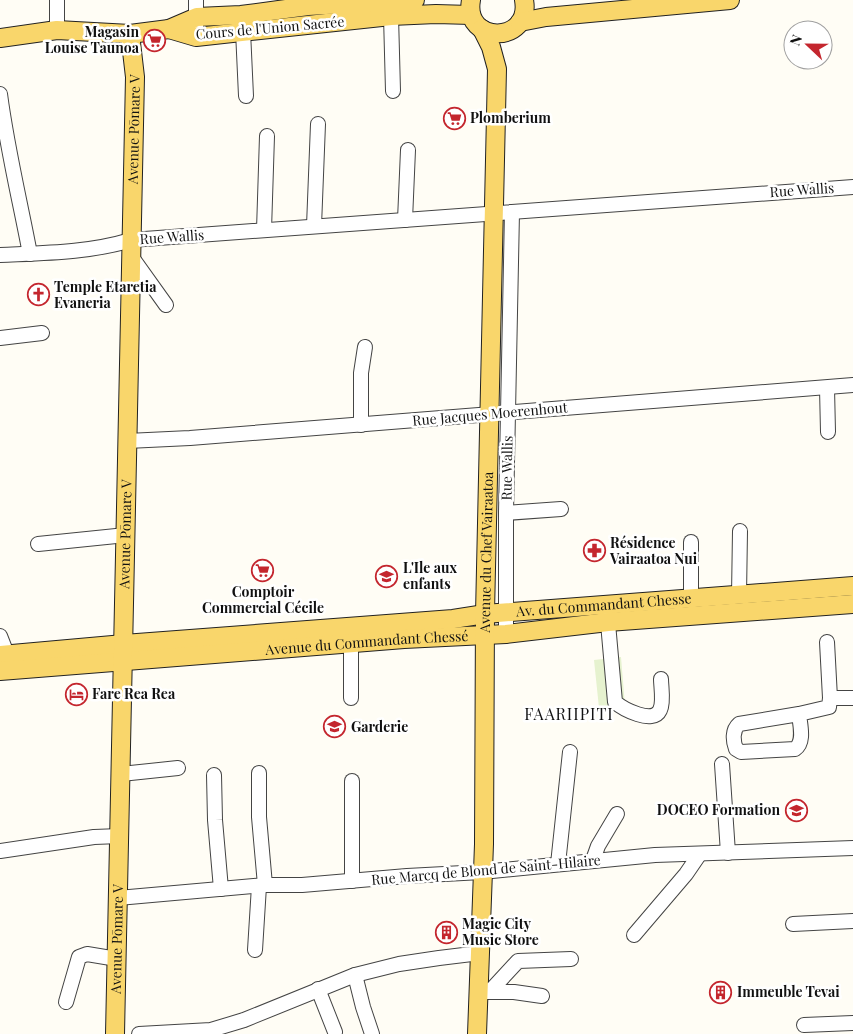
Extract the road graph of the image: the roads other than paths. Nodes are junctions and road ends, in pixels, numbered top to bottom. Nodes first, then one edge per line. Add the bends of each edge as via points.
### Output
1 (56, 0) edge
2 (414, 0) edge
3 (524, 0) edge
4 (730, 0) edge
5 (196, 8) edge
6 (471, 8) edge
7 (391, 16) junction
8 (517, 25) junction
9 (169, 28) junction
10 (57, 30) junction
11 (482, 30) junction
12 (243, 32) junction
13 (130, 34) junction
14 (196, 37) junction
15 (0, 38) edge
16 (496, 69) junction
17 (393, 91) dead end
18 (0, 94) edge
19 (246, 96) dead end
20 (318, 124) dead end
21 (267, 136) dead end
22 (408, 150) dead end
23 (853, 187) edge
24 (494, 212) junction
25 (512, 212) junction
26 (405, 220) junction
27 (314, 226) junction
28 (264, 230) junction
29 (131, 248) junction
30 (30, 254) junction
31 (0, 255) edge
32 (166, 305) dead end
33 (42, 333) dead end
34 (0, 338) edge
35 (365, 347) dead end
36 (853, 385) edge
37 (827, 388) junction
38 (508, 413) junction
39 (490, 414) junction
40 (361, 425) junction
41 (828, 432) dead end
42 (127, 441) junction
43 (561, 510) dead end
44 (506, 513) junction
45 (740, 531) dead end
46 (126, 535) junction
47 (691, 542) dead end
48 (38, 544) dead end
49 (853, 586) edge
50 (739, 595) junction
51 (691, 598) junction
52 (853, 604) edge
53 (505, 613) junction
54 (486, 614) junction
55 (607, 614) junction
56 (486, 634) junction
57 (506, 634) junction
58 (0, 636) edge
59 (827, 642) dead end
60 (351, 643) junction
61 (124, 644) junction
62 (229, 644) junction
63 (4, 655) edge
64 (123, 662) junction
65 (0, 672) edge
66 (660, 679) dead end
67 (351, 698) dead end
68 (830, 698) junction
69 (853, 698) edge
70 (799, 714) junction
71 (570, 752) dead end
72 (722, 764) dead end
73 (178, 768) dead end
74 (259, 773) dead end
75 (121, 774) junction
76 (214, 775) dead end
77 (352, 781) dead end
78 (617, 814) dead end
79 (120, 836) junction
80 (853, 848) edge
81 (0, 850) edge
82 (728, 853) junction
83 (699, 854) junction
84 (593, 860) junction
85 (558, 864) junction
86 (482, 872) junction
87 (352, 881) junction
88 (262, 886) junction
89 (221, 889) junction
90 (118, 898) junction
91 (853, 921) edge
92 (794, 924) dead end
93 (634, 935) dead end
94 (255, 950) dead end
95 (480, 953) junction
96 (117, 959) junction
97 (571, 959) dead end
98 (355, 975) junction
99 (318, 989) junction
100 (482, 991) junction
101 (542, 996) dead end
102 (66, 1002) dead end
103 (853, 1023) edge
104 (804, 1025) dead end
105 (335, 1032) dead end
106 (115, 1034) edge
107 (139, 1034) edge
108 (372, 1034) edge
109 (478, 1034) edge

1 - 10 street
2 - 5 main road, Cours de l'Union Sacrée via 308,6 241,15
3 - 8 main road, Avenue du Chef Vairaatoa via 524,12
4 - 8 main road via 546,16
5 - 9 main road, Cours de l'Union Sacrée
5 - 14 street
6 - 7 main road, Cours de l'Union Sacrée via 443,14
6 - 11 main road, Avenue du Chef Vairaatoa via 476,24
7 - 12 main road, Cours de l'Union Sacrée
7 - 17 street
8 - 11 main road via 498,34
8 - 16 main road, Avenue du Chef Vairaatoa
9 - 13 main road
9 - 14 main road, Cours de l'Union Sacrée
10 - 13 main road
10 - 15 main road
11 - 16 main road, Avenue du Chef Vairaatoa via 491,47
12 - 14 main road, Cours de l'Union Sacrée
12 - 19 street
13 - 29 main road, Avenue Pōmare V via 135,77
16 - 24 main road, Avenue du Chef Vairaatoa
18 - 30 street
20 - 27 street
21 - 28 street
22 - 26 street
23 - 25 street, Rue Wallis
24 - 25 street, Rue Wallis
24 - 26 street, Rue Wallis
24 - 39 main road, Avenue du Chef Vairaatoa
25 - 38 street, Rue Wallis
26 - 27 street, Rue Wallis
27 - 28 street, Rue Wallis
28 - 29 street, Rue Wallis
29 - 30 street, Rue Wallis
29 - 32 street
29 - 42 main road, Avenue Pōmare V
30 - 31 street, Rue Wallis
33 - 34 street
35 - 40 street
36 - 37 street, Rue Jacques Moerenhout
37 - 38 street, Rue Jacques Moerenhout
37 - 41 street
38 - 39 street, Rue Jacques Moerenhout
38 - 44 street, Rue Wallis
39 - 40 street, Rue Jacques Moerenhout
39 - 54 main road, Avenue du Chef Vairaatoa
40 - 42 street, Rue Jacques Moerenhout
42 - 46 main road, Avenue Pōmare V
43 - 44 street
44 - 53 street, Rue Wallis
45 - 50 street
46 - 48 street
46 - 61 main road, Avenue Pōmare V
47 - 51 street
49 - 50 main road, Av. du Commandant Chesse
50 - 51 main road, Av. du Commandant Chesse
51 - 55 main road, Av. du Commandant Chesse
52 - 55 main road, Avenue du Commandant Chessé
53 - 54 main road, Av. du Commandant Chesse
53 - 55 main road, Av. du Commandant Chesse
53 - 57 street, Rue Wallis
54 - 56 main road, Avenue du Chef Vairaatoa
54 - 62 main road, Av. du Commandant Chesse
55 - 57 main road, Avenue du Commandant Chessé
55 - 66 street via 615,702 641,715 655,715 661,705
56 - 57 main road, Avenue du Commandant Chessé
56 - 60 main road, Avenue du Commandant Chessé
56 - 86 main road, Avenue du Chef Vairaatoa
58 - 63 street
59 - 68 street
60 - 62 main road, Avenue du Commandant Chessé
60 - 67 street
61 - 62 main road, Av. du Commandant Chesse
61 - 63 main road, Av. du Commandant Chesse
61 - 64 main road, Avenue Pōmare V
62 - 64 main road, Avenue du Commandant Chessé
64 - 65 main road, Avenue du Commandant Chessé
64 - 75 main road, Avenue Pōmare V
68 - 69 street
68 - 70 street via 829,707
70 - 70 street via 801,741 796,749 741,752 736,749 734,732 739,724
71 - 85 street
72 - 82 street
73 - 75 street
74 - 88 street
75 - 79 main road, Avenue Pōmare V
76 - 89 street
77 - 87 street
78 - 84 street
79 - 81 street
79 - 90 main road, Avenue Pōmare V
80 - 82 street, Rue Marcq de Blond de Saint-Hilaire
82 - 83 street, Rue Marcq de Blond de Saint-Hilaire
83 - 84 street, Rue Marcq de Blond de Saint-Hilaire
83 - 93 street
84 - 85 street, Rue Marcq de Blond de Saint-Hilaire
85 - 86 street, Rue Marcq de Blond de Saint-Hilaire
86 - 87 street, Rue Marcq de Blond de Saint-Hilaire
86 - 95 main road, Avenue du Chef Vairaatoa
87 - 88 street, Rue Marcq de Blond de Saint-Hilaire
88 - 89 street, Rue Marcq de Blond de Saint-Hilaire
88 - 94 street
89 - 90 street, Rue Marcq de Blond de Saint-Hilaire
90 - 96 main road, Avenue Pōmare V
91 - 92 street
95 - 98 street via 399,964
95 - 100 main road, Avenue du Chef Vairaatoa
96 - 102 street via 87,954 79,957
96 - 106 main road, Avenue Pōmare V
97 - 100 street via 518,961 493,988
98 - 99 street
98 - 108 street
99 - 105 street
99 - 107 street via 211,1030
100 - 101 street
100 - 109 main road, Avenue du Chef Vairaatoa
103 - 104 street

